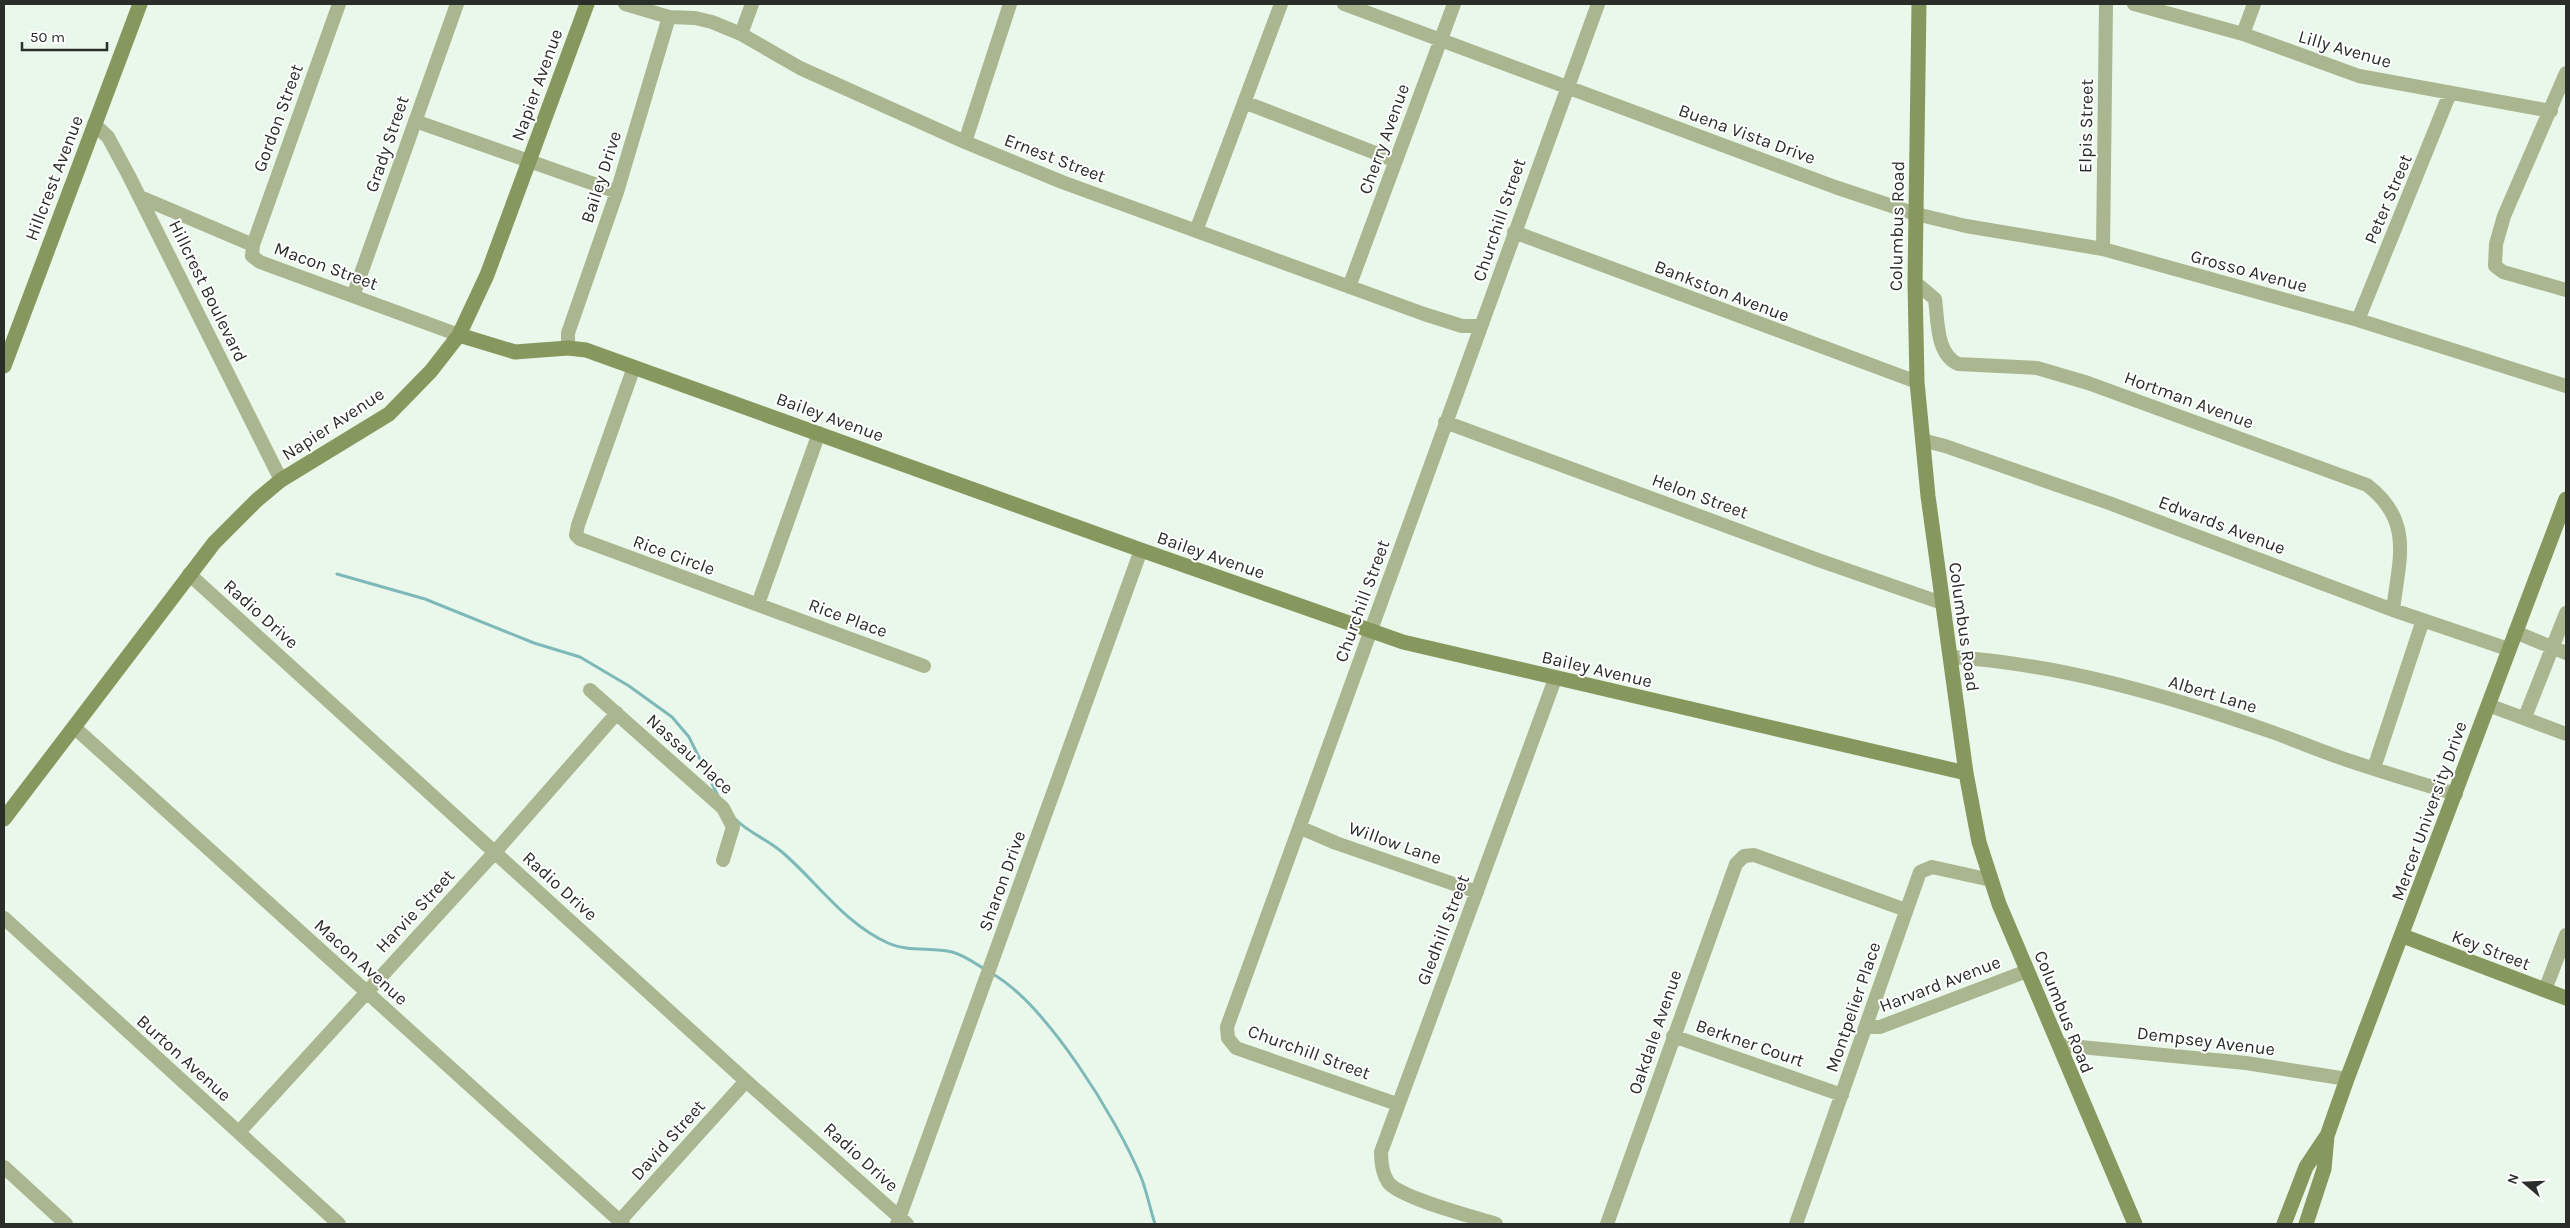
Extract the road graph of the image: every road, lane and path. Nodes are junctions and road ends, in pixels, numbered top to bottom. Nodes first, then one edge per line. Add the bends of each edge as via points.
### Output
1 (140, 4) edge
2 (339, 4) edge
3 (456, 4) edge
4 (587, 4) edge
5 (625, 4) edge
6 (752, 4) edge
7 (1010, 4) edge
8 (1281, 4) edge
9 (1344, 4) edge
10 (1454, 4) edge
11 (1598, 4) edge
12 (1919, 4) edge
13 (2106, 4) edge
14 (2134, 4) edge
15 (2254, 4) edge
16 (669, 17) junction
17 (741, 34) junction
18 (2243, 34) junction
19 (1441, 40) junction
20 (2566, 73) edge
21 (1566, 87) junction
22 (2450, 92) junction
23 (1244, 102) junction
24 (2551, 111) junction
25 (415, 121) junction
26 (94, 124) junction
27 (965, 142) junction
28 (529, 161) junction
29 (1396, 161) junction
30 (617, 192) junction
31 (140, 197) junction
32 (1916, 214) junction
33 (1196, 231) junction
34 (1514, 232) junction
35 (253, 245) junction
36 (2103, 249) junction
37 (1915, 282) junction
38 (1349, 287) junction
39 (2566, 290) edge
40 (353, 296) junction
41 (2358, 320) junction
42 (1481, 326) junction
43 (459, 335) junction
44 (568, 348) junction
45 (4, 366) edge
46 (634, 367) junction
47 (1917, 382) junction
48 (2566, 386) edge
49 (1445, 422) junction
50 (819, 433) junction
51 (1922, 440) junction
52 (280, 480) junction
53 (2566, 499) edge
54 (1141, 550) junction
55 (189, 574) junction
56 (1942, 602) junction
57 (758, 604) junction
58 (2394, 610) junction
59 (2566, 613) edge
60 (2422, 620) junction
61 (1372, 630) junction
62 (2515, 632) junction
63 (2553, 647) junction
64 (2508, 649) junction
65 (2566, 653) edge
66 (1951, 657) junction
67 (924, 666) dead end
68 (1555, 679) junction
69 (590, 690) dead end
70 (2488, 705) junction
71 (617, 714) junction
72 (2525, 717) junction
73 (74, 727) junction
74 (2566, 734) edge
75 (2374, 768) junction
76 (1966, 773) junction
77 (2456, 794) junction
78 (6, 811) edge
79 (1301, 828) junction
80 (495, 852) junction
81 (723, 860) dead end
82 (1991, 880) junction
83 (1477, 892) junction
84 (1906, 910) junction
85 (4, 918) edge
86 (2566, 935) edge
87 (2403, 936) junction
88 (2027, 970) junction
89 (2545, 990) junction
90 (366, 992) junction
91 (2566, 998) edge
92 (1866, 1027) junction
93 (1673, 1036) junction
94 (2060, 1045) junction
95 (2347, 1079) junction
96 (746, 1081) junction
97 (1842, 1095) junction
98 (1398, 1104) junction
99 (239, 1132) junction
100 (2327, 1136) junction
101 (4, 1167) edge
102 (1475, 1221) edge
103 (901, 1222) edge
104 (620, 1223) edge
105 (66, 1224) edge
106 (339, 1224) edge
107 (1496, 1224) edge
108 (1607, 1224) edge
109 (1796, 1224) edge
110 (2134, 1224) edge
111 (2284, 1224) edge
112 (2306, 1224) edge

1 - 26 street, Hillcrest Avenue
2 - 35 street, Gordon Street
3 - 25 street, Grady Street
4 - 28 street, Napier Avenue
5 - 16 street, Ernest Street
6 - 17 street
7 - 27 street
8 - 23 street
9 - 19 street, Buena Vista Drive
10 - 19 street, Cherry Avenue
11 - 21 street, Churchill Street
12 - 32 street, Columbus Road
13 - 36 street, Elpis Street
14 - 18 street, Lilly Avenue
15 - 18 street
16 - 17 street, Ernest Street via 695,18
16 - 30 street, Bailey Drive
17 - 27 street, Ernest Street via 800,68
18 - 22 street, Lilly Avenue via 2359,76
19 - 21 street, Buena Vista Drive
19 - 29 street, Cherry Avenue
20 - 24 street
21 - 32 street, Buena Vista Drive
21 - 34 street, Churchill Street
22 - 24 street, Lilly Avenue
22 - 41 street, Peter Street
23 - 29 street
23 - 33 street
24 - 39 street via 2500,227 2494,258 2495,266 2502,272
25 - 28 street
25 - 40 street, Grady Street
26 - 31 street, Hillcrest Boulevard via 108,138
26 - 45 street, Hillcrest Avenue
27 - 33 street, Ernest Street
28 - 30 street
28 - 43 street, Napier Avenue via 488,275
29 - 38 street, Cherry Avenue
30 - 44 street, Bailey Drive via 568,333
31 - 35 street, Macon Street
31 - 52 street, Hillcrest Boulevard
32 - 36 street, Grosso Avenue via 1966,226
32 - 37 street, Columbus Road
33 - 38 street, Ernest Street
34 - 42 street, Churchill Street
34 - 47 street, Bankston Avenue
35 - 40 street, Macon Street via 252,256 260,262
36 - 41 street, Grosso Avenue
37 - 47 street, Columbus Road
37 - 58 street, Hortman Avenue via 1934,299 1943,352 1949,360 1958,364 2013,365 2054,373 2367,485 2388,504 2398,525 2400,545
38 - 42 street, Ernest Street via 1462,326
40 - 43 street, Macon Street
41 - 48 street, Grosso Avenue
42 - 49 street, Churchill Street
43 - 44 street, Bailey Avenue via 515,352
43 - 52 street, Napier Avenue via 431,371 389,414
44 - 46 street, Bailey Avenue via 586,350
46 - 50 street, Bailey Avenue
46 - 57 street, Rice Circle via 576,535 597,546
47 - 51 street, Columbus Road
49 - 56 street, Helon Street via 1821,562
49 - 61 street, Churchill Street
50 - 54 street, Bailey Avenue
50 - 57 street
51 - 56 street, Columbus Road
51 - 58 street, Edwards Avenue via 2109,503
52 - 55 street, Napier Avenue via 214,543
53 - 62 street, Mercer University Drive
54 - 61 street, Bailey Avenue
54 - 103 street, Sharon Drive
55 - 73 street, Napier Avenue
55 - 80 street, Radio Drive
56 - 66 street, Columbus Road
57 - 67 street, Rice Place
58 - 60 street, Edwards Avenue
59 - 63 street
60 - 64 street, Edwards Avenue
60 - 75 street
61 - 68 street, Bailey Avenue via 1403,642
61 - 79 street, Churchill Street
62 - 63 street
62 - 64 street, Mercer University Drive
63 - 65 street
63 - 72 street
64 - 70 street, Mercer University Drive
66 - 75 street, Albert Lane via 2072,673 2171,700
66 - 76 street, Columbus Road
68 - 76 street, Bailey Avenue
68 - 83 street, Gledhill Street
69 - 71 street, Nassau Place
70 - 72 street
70 - 77 street, Mercer University Drive
71 - 80 street, Harvie Street
71 - 81 street, Nassau Place via 723,808 733,827
72 - 74 street
73 - 78 street, Napier Avenue
73 - 90 street, Macon Avenue
75 - 77 street, Albert Lane
76 - 82 street, Columbus Road via 1979,842
77 - 87 street, Mercer University Drive
79 - 83 street, Willow Lane
79 - 98 street, Churchill Street via 1227,1027 1228,1038 1236,1048
80 - 90 street, Harvie Street
80 - 96 street, Radio Drive
82 - 84 street, Montpelier Place via 1927,868 1918,877
82 - 88 street, Columbus Road
83 - 98 street, Gledhill Street
84 - 92 street, Montpelier Place
84 - 93 street, Oakdale Avenue via 1754,855 1744,856 1734,868
85 - 99 street, Burton Avenue
86 - 89 street
87 - 89 street, Key Street
87 - 95 street, Mercer University Drive
88 - 92 street, Harvard Avenue via 1880,1027
88 - 94 street, Columbus Road
89 - 91 street, Key Street
90 - 99 street, Harvie Street
90 - 104 street, Macon Avenue
92 - 97 street, Montpelier Place
93 - 97 street, Berkner Court
93 - 108 street, Oakdale Avenue
94 - 95 street, Dempsey Avenue via 2246,1063
94 - 110 street, Columbus Road
95 - 100 street, Mercer University Drive
96 - 103 street, Radio Drive
96 - 104 street, David Street
97 - 109 street, Montpelier Place
98 - 102 street, Gledhill Street via 1381,1162 1389,1183
99 - 106 street, Burton Avenue
100 - 111 street, Mercer University Drive via 2306,1167
100 - 112 street, Mercer University Drive via 2324,1169
101 - 105 street
102 - 107 street

